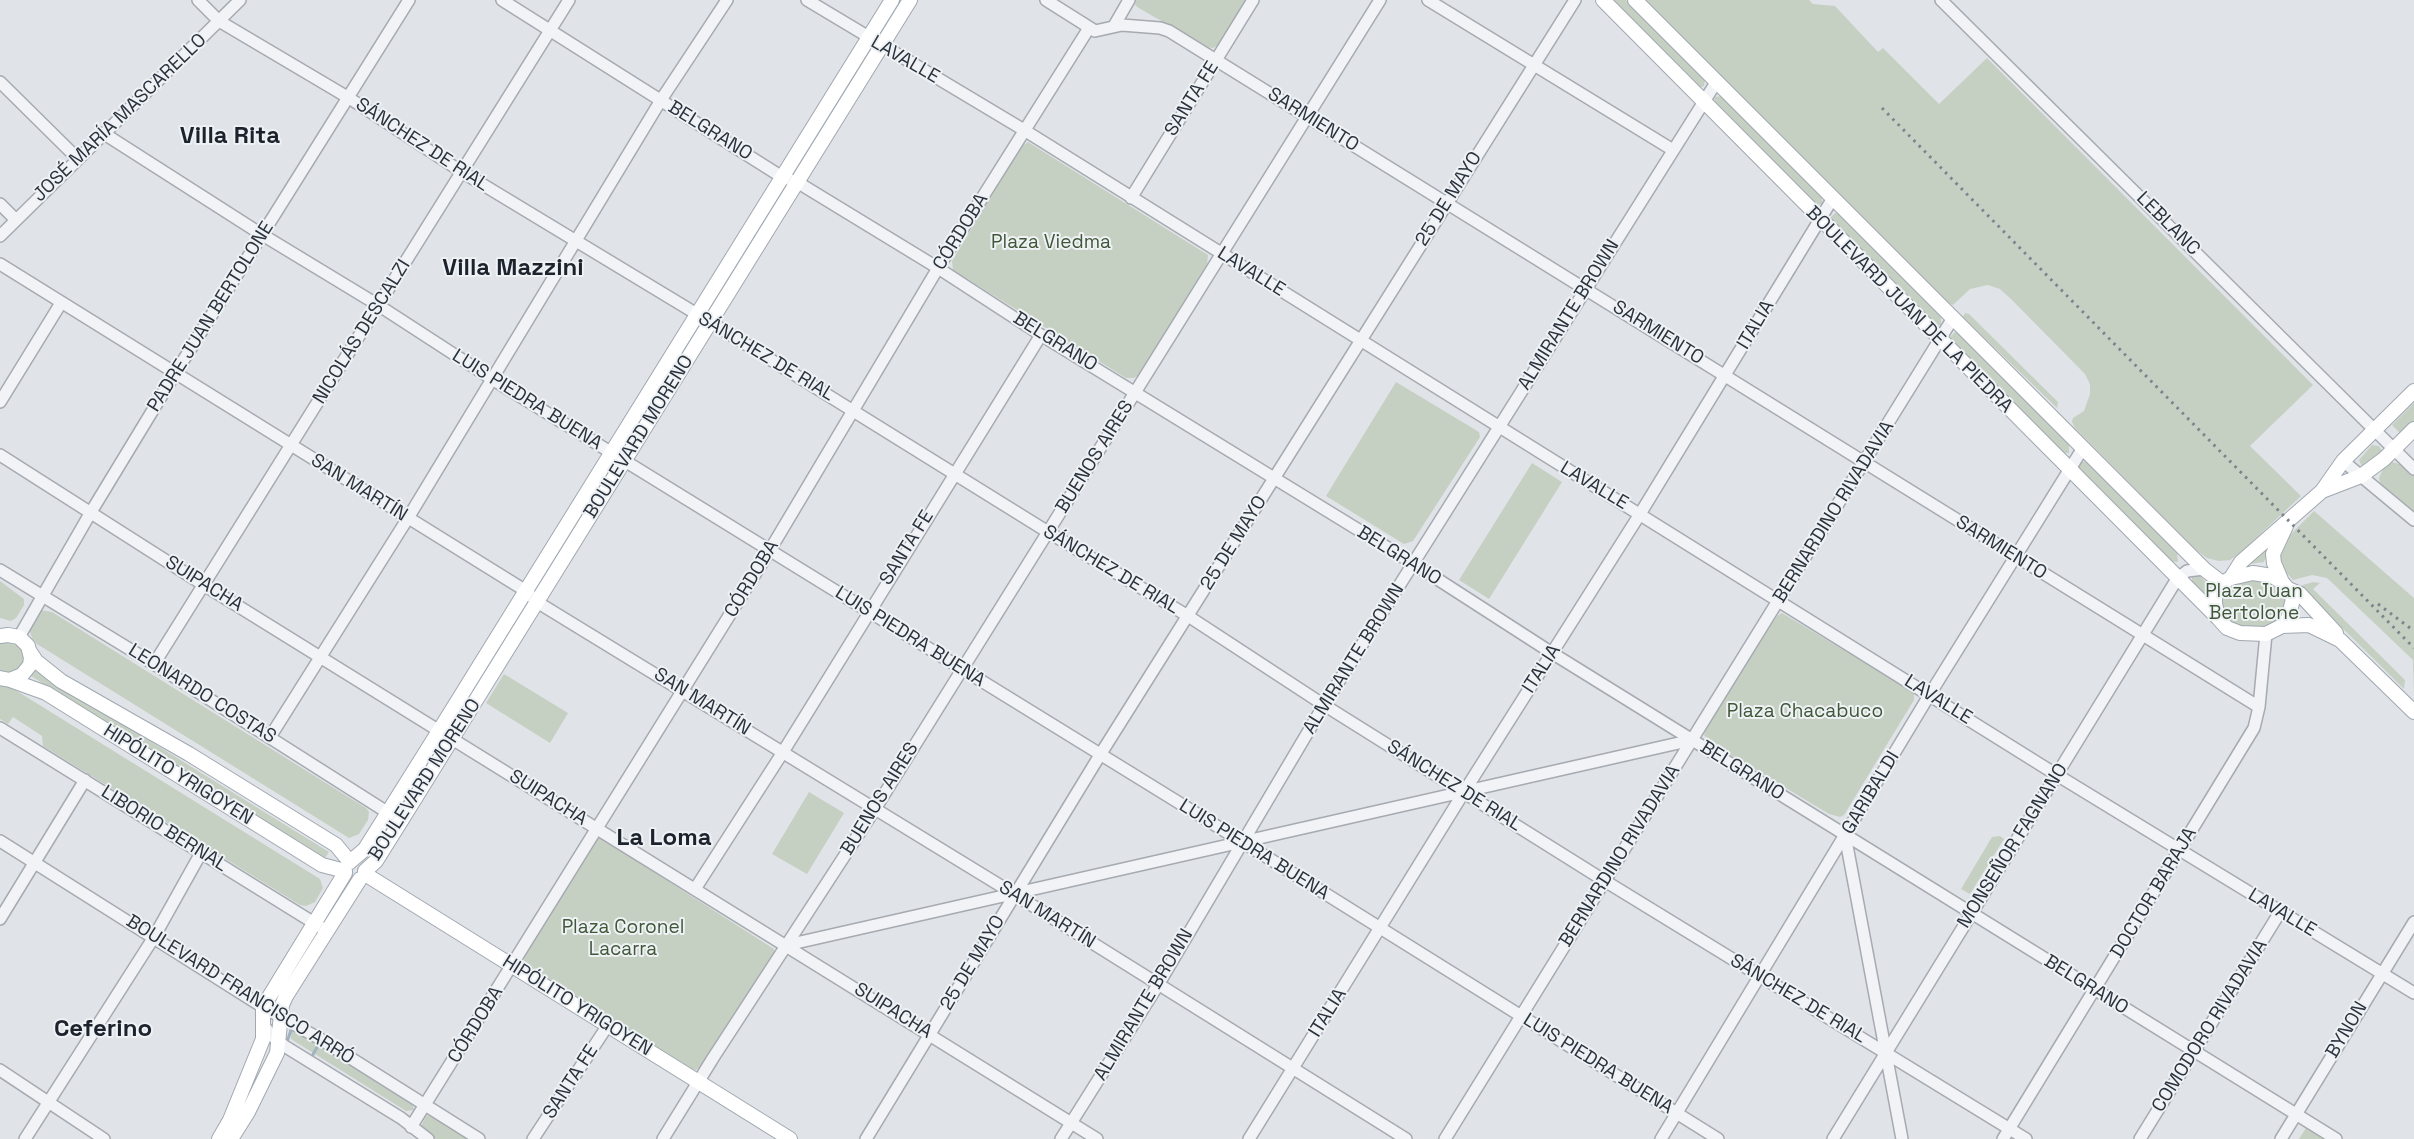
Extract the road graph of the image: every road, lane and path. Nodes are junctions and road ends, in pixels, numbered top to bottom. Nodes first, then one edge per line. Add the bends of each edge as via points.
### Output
1 (198, 0) edge
2 (240, 0) edge
3 (409, 0) edge
4 (502, 0) edge
5 (569, 0) edge
6 (727, 0) edge
7 (807, 0) edge
8 (892, 0) edge
9 (910, 0) edge
10 (1046, 0) edge
11 (1129, 0) edge
12 (1253, 0) edge
13 (1380, 0) edge
14 (1428, 0) edge
15 (1575, 0) edge
16 (1603, 0) edge
17 (1635, 0) edge
18 (1941, 0) edge
19 (219, 21) junction
20 (1114, 26) junction
21 (1089, 28) junction
22 (550, 30) junction
23 (868, 38) junction
24 (882, 46) junction
25 (1216, 60) junction
26 (1535, 65) junction
27 (1717, 81) junction
28 (0, 82) edge
29 (349, 98) junction
30 (661, 100) junction
31 (1702, 102) junction
32 (1308, 117) junction
33 (1024, 130) junction
34 (103, 133) junction
35 (1673, 150) junction
36 (77, 158) junction
37 (462, 172) junction
38 (782, 177) junction
39 (797, 182) junction
40 (1131, 198) junction
41 (1833, 198) junction
42 (1446, 202) junction
43 (0, 204) edge
44 (16, 220) junction
45 (1820, 220) junction
46 (261, 234) junction
47 (0, 236) edge
48 (577, 242) junction
49 (1222, 253) junction
50 (0, 264) edge
51 (938, 268) junction
52 (1586, 288) junction
53 (61, 303) junction
54 (378, 305) junction
55 (696, 314) junction
56 (1953, 318) junction
57 (710, 322) junction
58 (1040, 335) junction
59 (1940, 340) junction
60 (1360, 341) junction
61 (176, 372) junction
62 (1725, 375) junction
63 (492, 379) junction
64 (2414, 391) edge
65 (1136, 392) junction
66 (0, 402) edge
67 (852, 410) junction
68 (1498, 428) junction
69 (2414, 429) edge
70 (2375, 430) junction
71 (291, 445) junction
72 (2083, 448) junction
73 (2394, 449) junction
74 (611, 452) junction
75 (0, 455) edge
76 (624, 460) junction
77 (2343, 461) junction
78 (1865, 462) junction
79 (2414, 469) edge
80 (2069, 470) junction
81 (954, 472) junction
82 (2361, 476) junction
83 (1275, 478) junction
84 (2322, 491) junction
85 (91, 512) junction
86 (1640, 514) junction
87 (408, 518) junction
88 (2414, 520) edge
89 (2289, 521) junction
90 (1048, 532) junction
91 (770, 550) junction
92 (2014, 557) junction
93 (1414, 564) junction
94 (2204, 569) junction
95 (0, 570) edge
96 (2177, 579) junction
97 (2227, 580) junction
98 (204, 585) junction
99 (2285, 585) junction
100 (526, 591) junction
101 (44, 597) junction
102 (537, 602) junction
103 (1779, 602) junction
104 (867, 612) junction
105 (1188, 616) junction
106 (2218, 618) junction
107 (2282, 626) junction
108 (2143, 634) junction
109 (2266, 634) junction
110 (1, 636) edge
111 (19, 637) junction
112 (2340, 640) junction
113 (30, 652) junction
114 (1552, 653) junction
115 (320, 656) junction
116 (154, 664) junction
117 (961, 668) junction
118 (5, 679) edge
119 (683, 690) junction
120 (1930, 694) junction
121 (1324, 705) junction
122 (2259, 708) junction
123 (2414, 712) edge
124 (0, 728) edge
125 (440, 731) junction
126 (270, 737) junction
127 (452, 739) junction
128 (1692, 740) junction
129 (783, 752) junction
130 (1100, 755) junction
131 (2057, 775) junction
132 (86, 780) junction
133 (1464, 792) junction
134 (875, 809) junction
135 (388, 812) junction
136 (401, 821) junction
137 (598, 829) junction
138 (1845, 835) junction
139 (0, 841) edge
140 (1241, 841) junction
141 (2180, 851) junction
142 (201, 853) junction
143 (36, 862) junction
144 (348, 867) junction
145 (363, 875) junction
146 (1605, 881) junction
147 (695, 889) junction
148 (1014, 894) junction
149 (2280, 912) junction
150 (1971, 913) junction
151 (0, 919) edge
152 (2414, 922) edge
153 (321, 927) junction
154 (1380, 929) junction
155 (154, 937) junction
156 (787, 945) junction
157 (513, 965) junction
158 (2382, 973) junction
159 (1761, 977) junction
160 (1158, 985) junction
161 (2094, 990) junction
162 (2414, 994) edge
163 (263, 1007) junction
164 (281, 1016) junction
165 (1521, 1017) junction
166 (608, 1025) junction
167 (264, 1026) junction
168 (930, 1034) junction
169 (279, 1042) junction
170 (1886, 1051) junction
171 (2194, 1052) junction
172 (1293, 1068) junction
173 (0, 1070) edge
174 (698, 1084) junction
175 (48, 1102) junction
176 (425, 1104) junction
177 (1677, 1114) junction
178 (2296, 1114) junction
179 (1071, 1123) junction
180 (412, 1127) junction
181 (2006, 1134) edge
182 (25, 1139) edge
183 (104, 1139) edge
184 (219, 1139) edge
185 (231, 1139) edge
186 (428, 1139) edge
187 (479, 1139) edge
188 (533, 1139) edge
189 (663, 1139) edge
190 (790, 1139) edge
191 (866, 1139) edge
192 (1061, 1139) edge
193 (1097, 1139) edge
194 (1249, 1139) edge
195 (1406, 1139) edge
196 (1446, 1139) edge
197 (1661, 1139) edge
198 (1718, 1139) edge
199 (1833, 1139) edge
200 (1902, 1139) edge
201 (2026, 1139) edge
202 (2140, 1139) edge
203 (2281, 1139) edge
204 (2336, 1139) edge

1 - 19 street, SÁNCHEZ DE RIAL
2 - 19 street, JOSÉ MARÍA MASCARELLO
3 - 29 street, PADRE JUAN BERTOLONE
4 - 22 street, BELGRANO
5 - 22 street, NICOLÁS DESCALZI
6 - 30 street
7 - 23 street, LAVALLE
8 - 23 main road, BOULEVARD MORENO
9 - 24 main road, BOULEVARD MORENO
10 - 21 street
11 - 20 street
12 - 25 street, SANTA FE
13 - 32 street, BUENOS AIRES
14 - 26 street
15 - 26 street, 25 DE MAYO
16 - 31 main road, BOULEVARD JUAN DE LA PIEDRA
17 - 27 main road, BOULEVARD JUAN DE LA PIEDRA
18 - 70 street, LEBLANC
19 - 29 street, SÁNCHEZ DE RIAL
19 - 34 street, JOSÉ MARÍA MASCARELLO
20 - 21 street, SARMIENTO via 1095,31
20 - 25 street, SARMIENTO via 1160,28
21 - 33 street, CÓRDOBA
22 - 30 street, BELGRANO
22 - 37 street, NICOLÁS DESCALZI
23 - 24 street, LAVALLE
23 - 38 main road, BOULEVARD MORENO
24 - 33 street, LAVALLE
24 - 39 main road, BOULEVARD MORENO
25 - 32 street, SARMIENTO
25 - 40 street, SANTA FE
26 - 35 street
26 - 42 street, 25 DE MAYO
27 - 31 street, ALMIRANTE BROWN
27 - 41 main road, BOULEVARD JUAN DE LA PIEDRA
28 - 36 street
29 - 37 street, SÁNCHEZ DE RIAL
29 - 46 street, PADRE JUAN BERTOLONE
30 - 38 street, BELGRANO
30 - 48 street
31 - 35 street, ALMIRANTE BROWN
31 - 45 main road, BOULEVARD JUAN DE LA PIEDRA
32 - 42 street, SARMIENTO
32 - 49 street, BUENOS AIRES
33 - 40 street, LAVALLE
33 - 51 street, CÓRDOBA
34 - 36 street, JOSÉ MARÍA MASCARELLO
34 - 46 street, LUIS PIEDRA BUENA
35 - 52 street, ALMIRANTE BROWN
36 - 44 street, JOSÉ MARÍA MASCARELLO
37 - 48 street, SÁNCHEZ DE RIAL
37 - 54 street, NICOLÁS DESCALZI
38 - 39 street, BELGRANO
38 - 55 main road, BOULEVARD MORENO
39 - 51 street, BELGRANO
39 - 57 main road, BOULEVARD MORENO
40 - 49 street, LAVALLE
41 - 45 street, ITALIA
41 - 56 main road, BOULEVARD JUAN DE LA PIEDRA
42 - 52 street, SARMIENTO
42 - 60 street, 25 DE MAYO
43 - 44 street
44 - 47 street, JOSÉ MARÍA MASCARELLO
45 - 59 main road, BOULEVARD JUAN DE LA PIEDRA
45 - 62 street, ITALIA
46 - 54 street, LUIS PIEDRA BUENA
46 - 61 street, PADRE JUAN BERTOLONE
48 - 55 street, SÁNCHEZ DE RIAL
48 - 63 street
49 - 60 street, LAVALLE
49 - 65 street, BUENOS AIRES
50 - 53 street, SAN MARTÍN
51 - 58 street, BELGRANO
51 - 67 street, CÓRDOBA
52 - 62 street, SARMIENTO
52 - 68 street, ALMIRANTE BROWN
53 - 61 street, SAN MARTÍN
53 - 66 street
54 - 63 street, LUIS PIEDRA BUENA
54 - 71 street, NICOLÁS DESCALZI
55 - 57 street, SÁNCHEZ DE RIAL
55 - 74 main road, BOULEVARD MORENO
56 - 59 street, BERNARDINO RIVADAVIA
56 - 72 main road, BOULEVARD JUAN DE LA PIEDRA
57 - 67 street, SÁNCHEZ DE RIAL
57 - 76 main road, BOULEVARD MORENO
58 - 65 street, BELGRANO
58 - 81 street, SANTA FE
59 - 78 street, BERNARDINO RIVADAVIA
59 - 80 main road, BOULEVARD JUAN DE LA PIEDRA
60 - 68 street, LAVALLE
60 - 83 street, 25 DE MAYO
61 - 71 street, SAN MARTÍN
61 - 85 street, PADRE JUAN BERTOLONE
62 - 78 street, SARMIENTO
62 - 86 street, ITALIA
63 - 74 street, LUIS PIEDRA BUENA
63 - 87 street
64 - 70 main road
65 - 83 street, BELGRANO
65 - 90 street, BUENOS AIRES
67 - 81 street, SÁNCHEZ DE RIAL
67 - 91 street, CÓRDOBA
68 - 86 street, LAVALLE
68 - 93 street, ALMIRANTE BROWN
69 - 73 main road
70 - 73 street, LEBLANC
70 - 77 main road
71 - 87 street, SAN MARTÍN
71 - 98 street, NICOLÁS DESCALZI
72 - 80 street, GARIBALDI
72 - 94 main road, BOULEVARD JUAN DE LA PIEDRA
73 - 79 street, LEBLANC
73 - 82 main road
74 - 76 street, LUIS PIEDRA BUENA
74 - 100 main road, BOULEVARD MORENO
75 - 85 street, SUIPACHA
76 - 91 street, LUIS PIEDRA BUENA
76 - 102 main road, BOULEVARD MORENO
77 - 82 street
77 - 84 main road
78 - 92 street, SARMIENTO
78 - 103 street, BERNARDINO RIVADAVIA
80 - 92 street, GARIBALDI
80 - 96 main road, BOULEVARD JUAN DE LA PIEDRA
81 - 90 street, SÁNCHEZ DE RIAL
81 - 104 street, SANTA FE
82 - 84 main road
82 - 88 street
83 - 93 street, BELGRANO
83 - 105 street, 25 DE MAYO
84 - 89 main road
85 - 98 street, SUIPACHA
85 - 101 street, PADRE JUAN BERTOLONE
86 - 103 street, LAVALLE
86 - 114 street, ITALIA
87 - 100 street, SAN MARTÍN
87 - 115 street
89 - 97 main road via 2241,562
89 - 99 main road via 2273,554
90 - 105 street, SÁNCHEZ DE RIAL
90 - 117 street, BUENOS AIRES
91 - 104 street, LUIS PIEDRA BUENA
91 - 119 street, CÓRDOBA
92 - 108 street, SARMIENTO
92 - 120 street, GARIBALDI
93 - 114 street, BELGRANO
93 - 121 street, ALMIRANTE BROWN
94 - 96 street via 2187,570
94 - 97 main road, BOULEVARD JUAN DE LA PIEDRA
95 - 101 street, LEONARDO COSTAS
96 - 106 main road, BOULEVARD JUAN DE LA PIEDRA
96 - 108 street, MONSEÑOR FAGNANO
97 - 99 main road via 2253,573 2272,576
97 - 106 main road via 2215,595
98 - 115 street, SUIPACHA
98 - 116 street, NICOLÁS DESCALZI
99 - 107 main road via 2293,599 2291,612
99 - 112 main road via 2300,594
100 - 102 street, SAN MARTÍN
100 - 125 main road, BOULEVARD MORENO
101 - 111 street, PADRE JUAN BERTOLONE
101 - 116 street, LEONARDO COSTAS
102 - 119 street, SAN MARTÍN
102 - 127 main road, BOULEVARD MORENO
103 - 120 street, LAVALLE
103 - 128 street, BERNARDINO RIVADAVIA
104 - 117 street, LUIS PIEDRA BUENA
104 - 129 street, SANTA FE
105 - 121 street, SÁNCHEZ DE RIAL
105 - 130 street, 25 DE MAYO
106 - 109 main road, BOULEVARD JUAN DE LA PIEDRA via 2234,631
107 - 109 main road
107 - 112 main road via 2309,625
108 - 122 street, SARMIENTO
108 - 131 street, MONSEÑOR FAGNANO
109 - 122 street, DOCTOR BARAJA
110 - 111 main road
111 - 113 main road, HIPÓLITO YRIGOYEN
112 - 123 main road
113 - 118 main road via 27,670 22,676
113 - 144 main road, HIPÓLITO YRIGOYEN via 61,681 189,754 336,845
114 - 128 street, BELGRANO
114 - 133 street, ITALIA
115 - 125 street, SUIPACHA
115 - 126 street
116 - 126 street, LEONARDO COSTAS
117 - 130 street, LUIS PIEDRA BUENA
117 - 134 street, BUENOS AIRES
118 - 144 main road, HIPÓLITO YRIGOYEN via 46,693 322,865
119 - 129 street, SAN MARTÍN
119 - 137 street, CÓRDOBA
120 - 131 street, LAVALLE
120 - 138 street, GARIBALDI
121 - 133 street, SÁNCHEZ DE RIAL
121 - 140 street, ALMIRANTE BROWN
122 - 141 street, DOCTOR BARAJA via 2254,728
124 - 132 street, LIBORIO BERNAL
125 - 127 street, SUIPACHA
125 - 135 main road, BOULEVARD MORENO
126 - 135 street, LEONARDO COSTAS
127 - 136 main road, BOULEVARD MORENO
127 - 137 street, SUIPACHA
128 - 133 street
128 - 138 street, BELGRANO
128 - 146 street, BERNARDINO RIVADAVIA
129 - 134 street, SAN MARTÍN
129 - 147 street, SANTA FE
130 - 140 street, LUIS PIEDRA BUENA
130 - 148 street, 25 DE MAYO
131 - 141 street, LAVALLE
131 - 150 street, MONSEÑOR FAGNANO
132 - 142 street, LIBORIO BERNAL
132 - 143 street
133 - 140 street
133 - 146 street, SÁNCHEZ DE RIAL
133 - 154 street, ITALIA
134 - 148 street, SAN MARTÍN
134 - 156 street, BUENOS AIRES
135 - 136 street, LEONARDO COSTAS
135 - 144 main road, BOULEVARD MORENO via 365,848
136 - 145 main road, BOULEVARD MORENO via 376,861
137 - 147 street, SUIPACHA
137 - 157 street, CÓRDOBA
138 - 150 street, BELGRANO
138 - 159 street, GARIBALDI
138 - 170 street
139 - 143 street, BOULEVARD FRANCISCO ARRÓ
140 - 148 street
140 - 154 street, LUIS PIEDRA BUENA
140 - 160 street, ALMIRANTE BROWN
141 - 149 street, LAVALLE
141 - 161 street, DOCTOR BARAJA
142 - 153 street, LIBORIO BERNAL
142 - 155 street
143 - 151 street
143 - 155 street, BOULEVARD FRANCISCO ARRÓ
144 - 145 main road, HIPÓLITO YRIGOYEN via 351,880
144 - 153 main road, BOULEVARD MORENO
145 - 153 main road, BOULEVARD MORENO
145 - 157 main road, HIPÓLITO YRIGOYEN
146 - 159 street, SÁNCHEZ DE RIAL
146 - 165 street, BERNARDINO RIVADAVIA
147 - 156 street, SUIPACHA
148 - 156 street
148 - 160 street, SAN MARTÍN
148 - 168 street, 25 DE MAYO
149 - 158 street, LAVALLE
149 - 171 street, COMODORO RIVADAVIA
150 - 161 street, BELGRANO
150 - 170 street, MONSEÑOR FAGNANO
152 - 158 street, BYNON
153 - 163 main road, BOULEVARD MORENO
153 - 164 main road, BOULEVARD MORENO via 286,996
154 - 165 street, LUIS PIEDRA BUENA
154 - 172 street, ITALIA
155 - 163 street, BOULEVARD FRANCISCO ARRÓ
155 - 175 street
156 - 168 street, SUIPACHA
156 - 174 street, BUENOS AIRES
157 - 166 main road, HIPÓLITO YRIGOYEN
157 - 176 street, CÓRDOBA
158 - 162 street, LAVALLE
158 - 178 street, BYNON
159 - 170 street, SÁNCHEZ DE RIAL
159 - 177 street, GARIBALDI
160 - 172 street, SAN MARTÍN
160 - 179 street, ALMIRANTE BROWN
161 - 171 street, BELGRANO
161 - 181 street, DOCTOR BARAJA
163 - 164 street, BOULEVARD FRANCISCO ARRÓ
163 - 167 main road
164 - 169 main road, BOULEVARD MORENO
164 - 176 street, BOULEVARD FRANCISCO ARRÓ
165 - 177 street, LUIS PIEDRA BUENA
165 - 196 street, BERNARDINO RIVADAVIA
166 - 174 main road, HIPÓLITO YRIGOYEN
166 - 188 street, SANTA FE
167 - 169 street, BOULEVARD FRANCISCO ARRÓ
167 - 184 main road via 258,1056
168 - 179 street, SUIPACHA
168 - 191 street, 25 DE MAYO
169 - 180 street, BOULEVARD FRANCISCO ARRÓ
169 - 185 main road, BOULEVARD MORENO via 248,1112
170 - 181 street, SÁNCHEZ DE RIAL
170 - 199 street, MONSEÑOR FAGNANO
170 - 200 street
171 - 178 street, BELGRANO
171 - 202 street, COMODORO RIVADAVIA
172 - 194 street, ITALIA
172 - 195 street, SAN MARTÍN
173 - 175 street
174 - 189 street, BUENOS AIRES
174 - 190 main road, HIPÓLITO YRIGOYEN
175 - 182 street
175 - 183 street
176 - 180 street, CÓRDOBA
176 - 187 street, BOULEVARD FRANCISCO ARRÓ
177 - 197 street, GARIBALDI
177 - 198 street, LUIS PIEDRA BUENA
178 - 203 street, BYNON
178 - 204 street, BELGRANO
179 - 192 street, ALMIRANTE BROWN
179 - 193 street, SUIPACHA
180 - 186 street, BOULEVARD FRANCISCO ARRÓ
181 - 201 street, SÁNCHEZ DE RIAL

